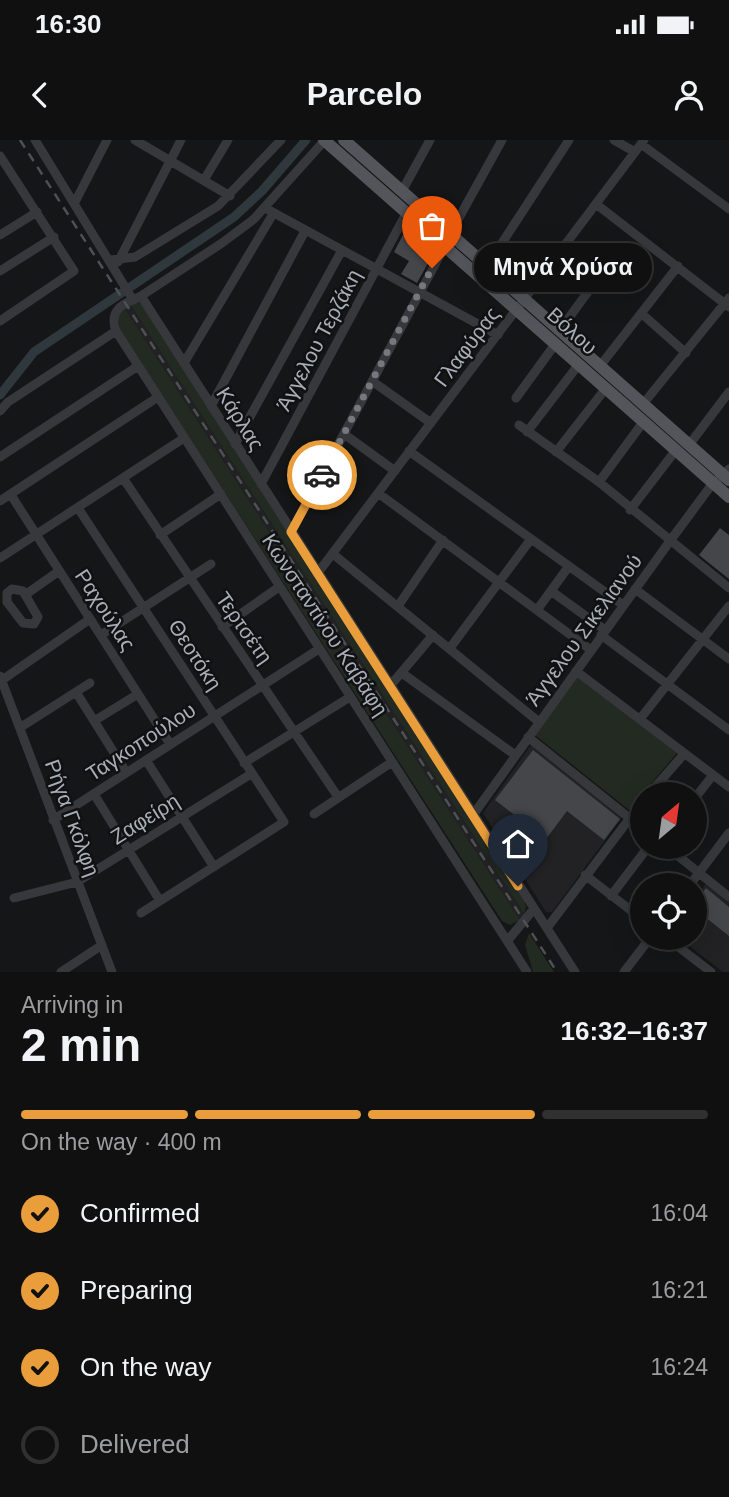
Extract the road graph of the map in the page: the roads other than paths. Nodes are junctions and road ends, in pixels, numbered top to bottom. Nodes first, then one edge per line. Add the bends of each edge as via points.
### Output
1 (35, 140) edge
2 (107, 140) edge
3 (135, 140) edge
4 (181, 140) edge
5 (228, 140) edge
6 (281, 140) edge
7 (325, 140) edge
8 (344, 140) edge
9 (430, 140) edge
10 (502, 140) edge
11 (569, 140) edge
12 (614, 140) edge
13 (640, 145) edge
14 (0, 158) edge
15 (170, 160) junction
16 (204, 180) junction
17 (401, 191) junction
18 (230, 196) junction
19 (75, 202) junction
20 (596, 204) junction
21 (729, 209) edge
22 (269, 211) junction
23 (37, 212) junction
24 (407, 212) junction
25 (305, 231) junction
26 (0, 235) edge
27 (54, 237) junction
28 (448, 240) junction
29 (342, 250) junction
30 (617, 253) dead end
31 (115, 261) junction
32 (487, 266) junction
33 (678, 266) junction
34 (377, 268) junction
35 (0, 271) edge
36 (420, 291) junction
37 (135, 297) junction
38 (728, 303) edge
39 (521, 304) junction
40 (641, 313) junction
41 (0, 321) edge
42 (116, 331) junction
43 (498, 335) junction
44 (558, 337) junction
45 (686, 353) junction
46 (184, 363) junction
47 (579, 364) junction
48 (138, 366) junction
49 (600, 366) junction
50 (372, 381) junction
51 (606, 388) junction
52 (729, 392) edge
53 (158, 397) junction
54 (516, 398) dead end
55 (643, 404) junction
56 (211, 406) junction
57 (0, 411) edge
58 (644, 421) junction
59 (431, 423) junction
60 (519, 425) dead end
61 (527, 432) junction
62 (344, 433) junction
63 (184, 438) junction
64 (235, 444) junction
65 (690, 445) junction
66 (676, 450) junction
67 (409, 452) junction
68 (556, 452) junction
69 (0, 457) edge
70 (395, 471) junction
71 (724, 477) edge
72 (123, 478) junction
73 (599, 482) junction
74 (261, 485) junction
75 (378, 493) junction
76 (10, 495) junction
77 (220, 495) junction
78 (729, 496) edge
79 (0, 501) edge
80 (78, 508) junction
81 (630, 510) junction
82 (291, 532) junction
83 (36, 535) junction
84 (160, 535) junction
85 (531, 539) junction
86 (443, 540) junction
87 (670, 541) junction
88 (333, 554) junction
89 (0, 558) edge
90 (211, 564) dead end
91 (569, 566) junction
92 (59, 571) junction
93 (317, 574) junction
94 (188, 578) junction
95 (499, 582) junction
96 (279, 587) junction
97 (729, 588) edge
98 (635, 589) junction
99 (551, 591) junction
100 (25, 595) junction
101 (9, 605) junction
102 (623, 605) junction
103 (398, 606) junction
104 (729, 606) edge
105 (143, 608) junction
106 (0, 610) edge
107 (537, 610) junction
108 (90, 620) junction
109 (222, 627) junction
110 (603, 633) junction
111 (101, 635) junction
112 (433, 635) junction
113 (706, 639) junction
114 (450, 648) junction
115 (319, 649) junction
116 (591, 650) junction
117 (729, 659) edge
118 (576, 671) junction
119 (402, 673) junction
120 (1, 678) edge
121 (90, 683) dead end
122 (262, 685) junction
123 (668, 685) junction
124 (390, 686) junction
125 (76, 692) junction
126 (138, 694) junction
127 (350, 697) junction
128 (214, 716) junction
129 (640, 719) junction
130 (94, 721) junction
131 (539, 722) junction
132 (21, 727) junction
133 (729, 730) edge
134 (294, 733) junction
135 (528, 737) junction
136 (170, 744) junction
137 (684, 754) junction
138 (515, 755) junction
139 (146, 760) junction
140 (393, 762) junction
141 (244, 763) junction
142 (126, 772) junction
143 (251, 774) junction
144 (712, 775) junction
145 (660, 782) edge
146 (707, 782) edge
147 (728, 784) edge
148 (94, 794) junction
149 (338, 797) junction
150 (314, 814) dead end
151 (473, 816) junction
152 (181, 817) junction
153 (629, 817) joint
154 (53, 820) junction
155 (729, 833) edge
156 (129, 849) junction
157 (639, 859) edge
158 (682, 859) edge
159 (214, 867) junction
160 (699, 872) junction
161 (586, 875) junction
162 (77, 882) junction
163 (611, 896) junction
164 (729, 897) edge
165 (14, 898) dead end
166 (160, 901) junction
167 (533, 910) junction
168 (630, 910) edge
169 (141, 913) dead end
170 (547, 928) junction
171 (508, 940) junction
172 (103, 945) junction
173 (641, 950) edge
174 (681, 950) edge
175 (705, 970) edge
176 (61, 972) edge
177 (112, 972) edge
178 (527, 972) edge
179 (575, 972) edge
180 (624, 972) edge

1 - 19 street, Κάρλας
2 - 19 street
3 - 15 street
4 - 15 street
5 - 16 street
6 - 18 street
7 - 22 street
7 - 24 main road, Βόλου
8 - 17 main road, Βόλου
9 - 17 street
10 - 28 street
11 - 32 street
12 - 13 street
13 - 20 street, Γλαφύρας
13 - 21 street
14 - 23 street
15 - 16 street
15 - 31 street
16 - 18 street
17 - 28 main road, Βόλου
18 - 31 street via 141,254
19 - 31 street, Κάρλας
20 - 33 street
20 - 39 street, Γλαφύρας
22 - 25 street
22 - 37 street
22 - 46 street
23 - 26 street
23 - 27 street
24 - 28 main road, Βόλου
24 - 34 street, Άγγελου Τερζάκη
25 - 29 street
25 - 56 street
27 - 35 street
27 - 41 street via 73,273
28 - 32 main road, Βόλου
28 - 36 street
28 - 39 main road, Βόλου
29 - 34 street
29 - 64 street
30 - 44 street
31 - 37 street, Κάρλας via 117,273
32 - 39 main road, Βόλου
33 - 38 street
33 - 40 street
34 - 36 street
34 - 74 street, Άγγελου Τερζάκη
36 - 43 street
36 - 50 street
37 - 42 street via 116,311
37 - 46 street, Κάρλας
38 - 45 street
39 - 43 street, Γλαφύρας
39 - 44 main road, Βόλου
40 - 45 street
40 - 49 street
42 - 48 street, Κωνσταντίνου Καβάφη
42 - 57 street
43 - 59 street, Γλαφύρας
44 - 47 main road, Βόλου
44 - 49 main road, Βόλου
44 - 54 street
45 - 55 street
46 - 56 street, Κάρλας
47 - 51 main road, Βόλου
47 - 61 street
48 - 53 street, Κωνσταντίνου Καβάφη
48 - 69 street
49 - 55 main road, Βόλου
50 - 59 street
50 - 62 street
51 - 58 main road, Βόλου
51 - 68 street
52 - 65 street
53 - 63 street, Κωνσταντίνου Καβάφη
53 - 76 street
55 - 65 main road, Βόλου
56 - 64 street, Κάρλας
58 - 66 main road, Βόλου
58 - 73 street
59 - 67 street, Γλαφύρας
60 - 61 street
61 - 68 street
62 - 70 street
62 - 82 street
63 - 72 street
63 - 77 street, Κωνσταντίνου Καβάφη
64 - 74 street, Κάρλας
65 - 71 main road, Βόλου
66 - 71 main road, Βόλου
66 - 81 street
67 - 70 street, Γλαφύρας
67 - 85 street
68 - 73 street
70 - 75 street, Γλαφύρας
71 - 78 main road, Βόλου
71 - 87 street, Άγγελου Σικελιανού
72 - 80 street
72 - 84 street, Τερτσέτη
73 - 81 street
74 - 82 street, Κάρλας
75 - 86 street
75 - 88 street, Γλαφύρας
76 - 79 street
76 - 83 street, Ραχούλας
77 - 84 street
77 - 96 street, Κωνσταντίνου Καβάφη
80 - 83 street
80 - 105 street, Θεοτόκη
81 - 87 street
82 - 93 street, Κάρλας
83 - 89 street
83 - 92 street, Ραχούλας
84 - 94 street, Τερτσέτη
85 - 91 street
85 - 95 street
86 - 95 street
86 - 103 street
87 - 97 street
87 - 98 street, Άγγελου Σικελιανού
88 - 93 street, Γλαφύρας
88 - 103 street
90 - 94 street
91 - 99 street
91 - 102 street
92 - 100 street
92 - 108 street, Ραχούλας
93 - 124 street, Κάρλας
94 - 105 street
94 - 109 street, Τερτσέτη
95 - 107 street
95 - 114 street
96 - 109 street
96 - 115 street, Κωνσταντίνου Καβάφη
98 - 102 street, Άγγελου Σικελιανού
98 - 113 street
99 - 107 street
99 - 110 street
100 - 101 street via 21,589 12,589 6,596
100 - 101 street via 38,615 34,624 23,623
101 - 106 street
102 - 110 street, Άγγελου Σικελιανού
103 - 112 street
104 - 113 street
105 - 111 street
105 - 128 street, Θεοτόκη
107 - 116 street
108 - 111 street, Ραχούλας
108 - 120 street
109 - 122 street, Τερτσέτη
110 - 116 street, Άγγελου Σικελιανού
110 - 123 street
111 - 126 street, Ραχούλας
112 - 114 street
112 - 119 street
113 - 117 street
113 - 123 street
114 - 131 street
115 - 122 street, Ταγκοπούλου
115 - 127 street, Κωνσταντίνου Καβάφη
116 - 118 street, Άγγελου Σικελιανού
118 - 129 street
118 - 131 street, Άγγελου Σικελιανού
119 - 124 street
119 - 138 street
120 - 132 street, Ρήγα Γκόλφη
121 - 125 street
122 - 128 street, Ταγκοπούλου
122 - 134 street, Τερτσέτη
123 - 129 street
123 - 133 street
124 - 151 street, Κάρλας
125 - 130 street
125 - 132 street
126 - 130 street
126 - 136 street, Ραχούλας
127 - 134 street
127 - 140 street, Κωνσταντίνου Καβάφη
128 - 136 street, Ταγκοπούλου
128 - 141 street, Θεοτόκη
129 - 137 street
130 - 142 street
131 - 135 street, Άγγελου Σικελιανού
132 - 154 street, Ρήγα Γκόλφη
134 - 141 street
134 - 149 street, Τερτσέτη
135 - 138 street, Άγγελου Σικελιανού
135 - 153 street
136 - 139 street, Ταγκοπούλου
137 - 144 street
137 - 145 street
138 - 151 street, Άγγελου Σικελιανού
139 - 142 street, Ταγκοπούλου
139 - 152 street
140 - 149 street
140 - 171 street, Κωνσταντίνου Καβάφη
141 - 143 street, Θεοτόκη
142 - 148 street, Ταγκοπούλου
143 - 152 street, Ζαφείρη
143 - 159 street, Θεοτόκη via 284,822
144 - 146 street
144 - 147 street
148 - 154 street, Ταγκοπούλου
148 - 156 street
149 - 150 street
151 - 167 street, Κάρλας
152 - 156 street, Ζαφείρη
152 - 159 street
153 - 161 street
154 - 162 street, Ρήγα Γκόλφη
155 - 160 street
156 - 162 street, Ζαφείρη
156 - 166 street
157 - 163 street
158 - 160 street
159 - 166 street
160 - 164 street
161 - 163 street
161 - 170 street
162 - 165 street, Ζαφείρη
162 - 172 street, Ρήγα Γκόλφη
163 - 168 street
166 - 169 street
167 - 170 street, Κάρλας
167 - 171 street
170 - 179 street, Κάρλας
171 - 178 street, Κωνσταντίνου Καβάφη
172 - 176 street
172 - 177 street, Ρήγα Γκόλφη
173 - 180 street
174 - 175 street

